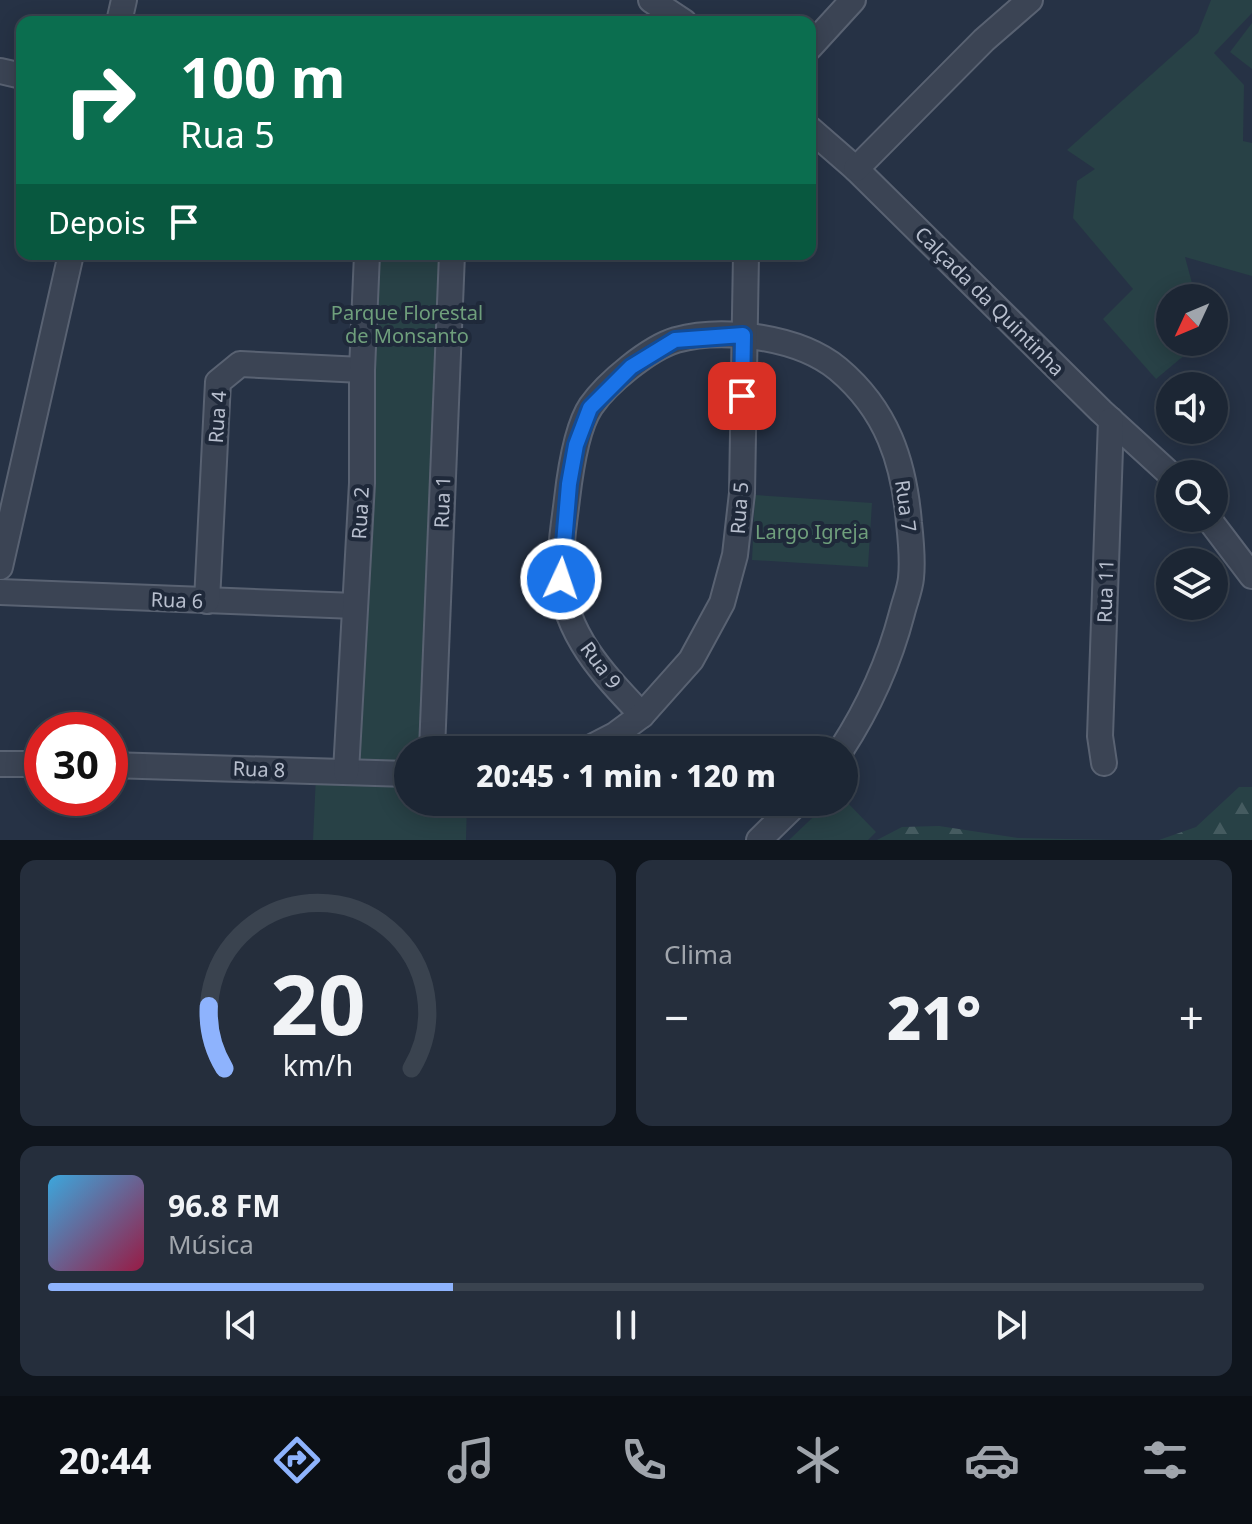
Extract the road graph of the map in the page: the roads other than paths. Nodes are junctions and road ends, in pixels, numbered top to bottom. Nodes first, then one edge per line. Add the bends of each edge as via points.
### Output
1 (651, 0) edge
2 (853, 0) edge
3 (1030, 0) edge
4 (675, 16) edge
5 (816, 40) edge
6 (816, 134) edge
7 (856, 169) junction
8 (70, 260) edge
9 (367, 260) edge
10 (452, 260) edge
11 (746, 260) edge
12 (743, 335) junction
13 (362, 370) junction
14 (1111, 420) junction
15 (1156, 461) edge
16 (1219, 532) edge
17 (0, 567) edge
18 (1252, 576) edge
19 (0, 592) edge
20 (207, 601) junction
21 (355, 606) junction
22 (642, 715) junction
23 (433, 736) edge
24 (613, 736) edge
25 (849, 736) edge
26 (1104, 763) dead end
27 (0, 764) edge
28 (24, 764) edge
29 (128, 766) edge
30 (346, 772) junction
31 (394, 774) edge
32 (784, 816) edge
33 (759, 840) edge

1 - 4 street
2 - 5 street
3 - 7 street
6 - 7 street, Calçada da Quintinha
7 - 14 street, Calçada da Quintinha
8 - 17 street
9 - 13 street, Rua 2
10 - 23 street, Rua 1
11 - 12 street, Rua 5
12 - 22 street, Rua 5 via 742,493 735,555 722,603 691,660
12 - 22 street, Rua 9 via 675,340 644,357 590,408 576,445 561,579 570,618 583,646
12 - 25 street, Rua 7 via 780,340 836,368 867,399 892,438 906,490 911,580 877,689
13 - 20 street, Rua 4 via 240,364 218,382
13 - 21 street, Rua 2
14 - 15 street, Calçada da Quintinha
14 - 26 street, Rua 11 via 1100,736
16 - 18 street
19 - 20 street, Rua 6
20 - 21 street, Rua 6
21 - 30 street, Rua 2
22 - 24 street, Rua 5
27 - 28 street
29 - 30 street, Rua 8
30 - 31 street, Rua 8
32 - 33 street

